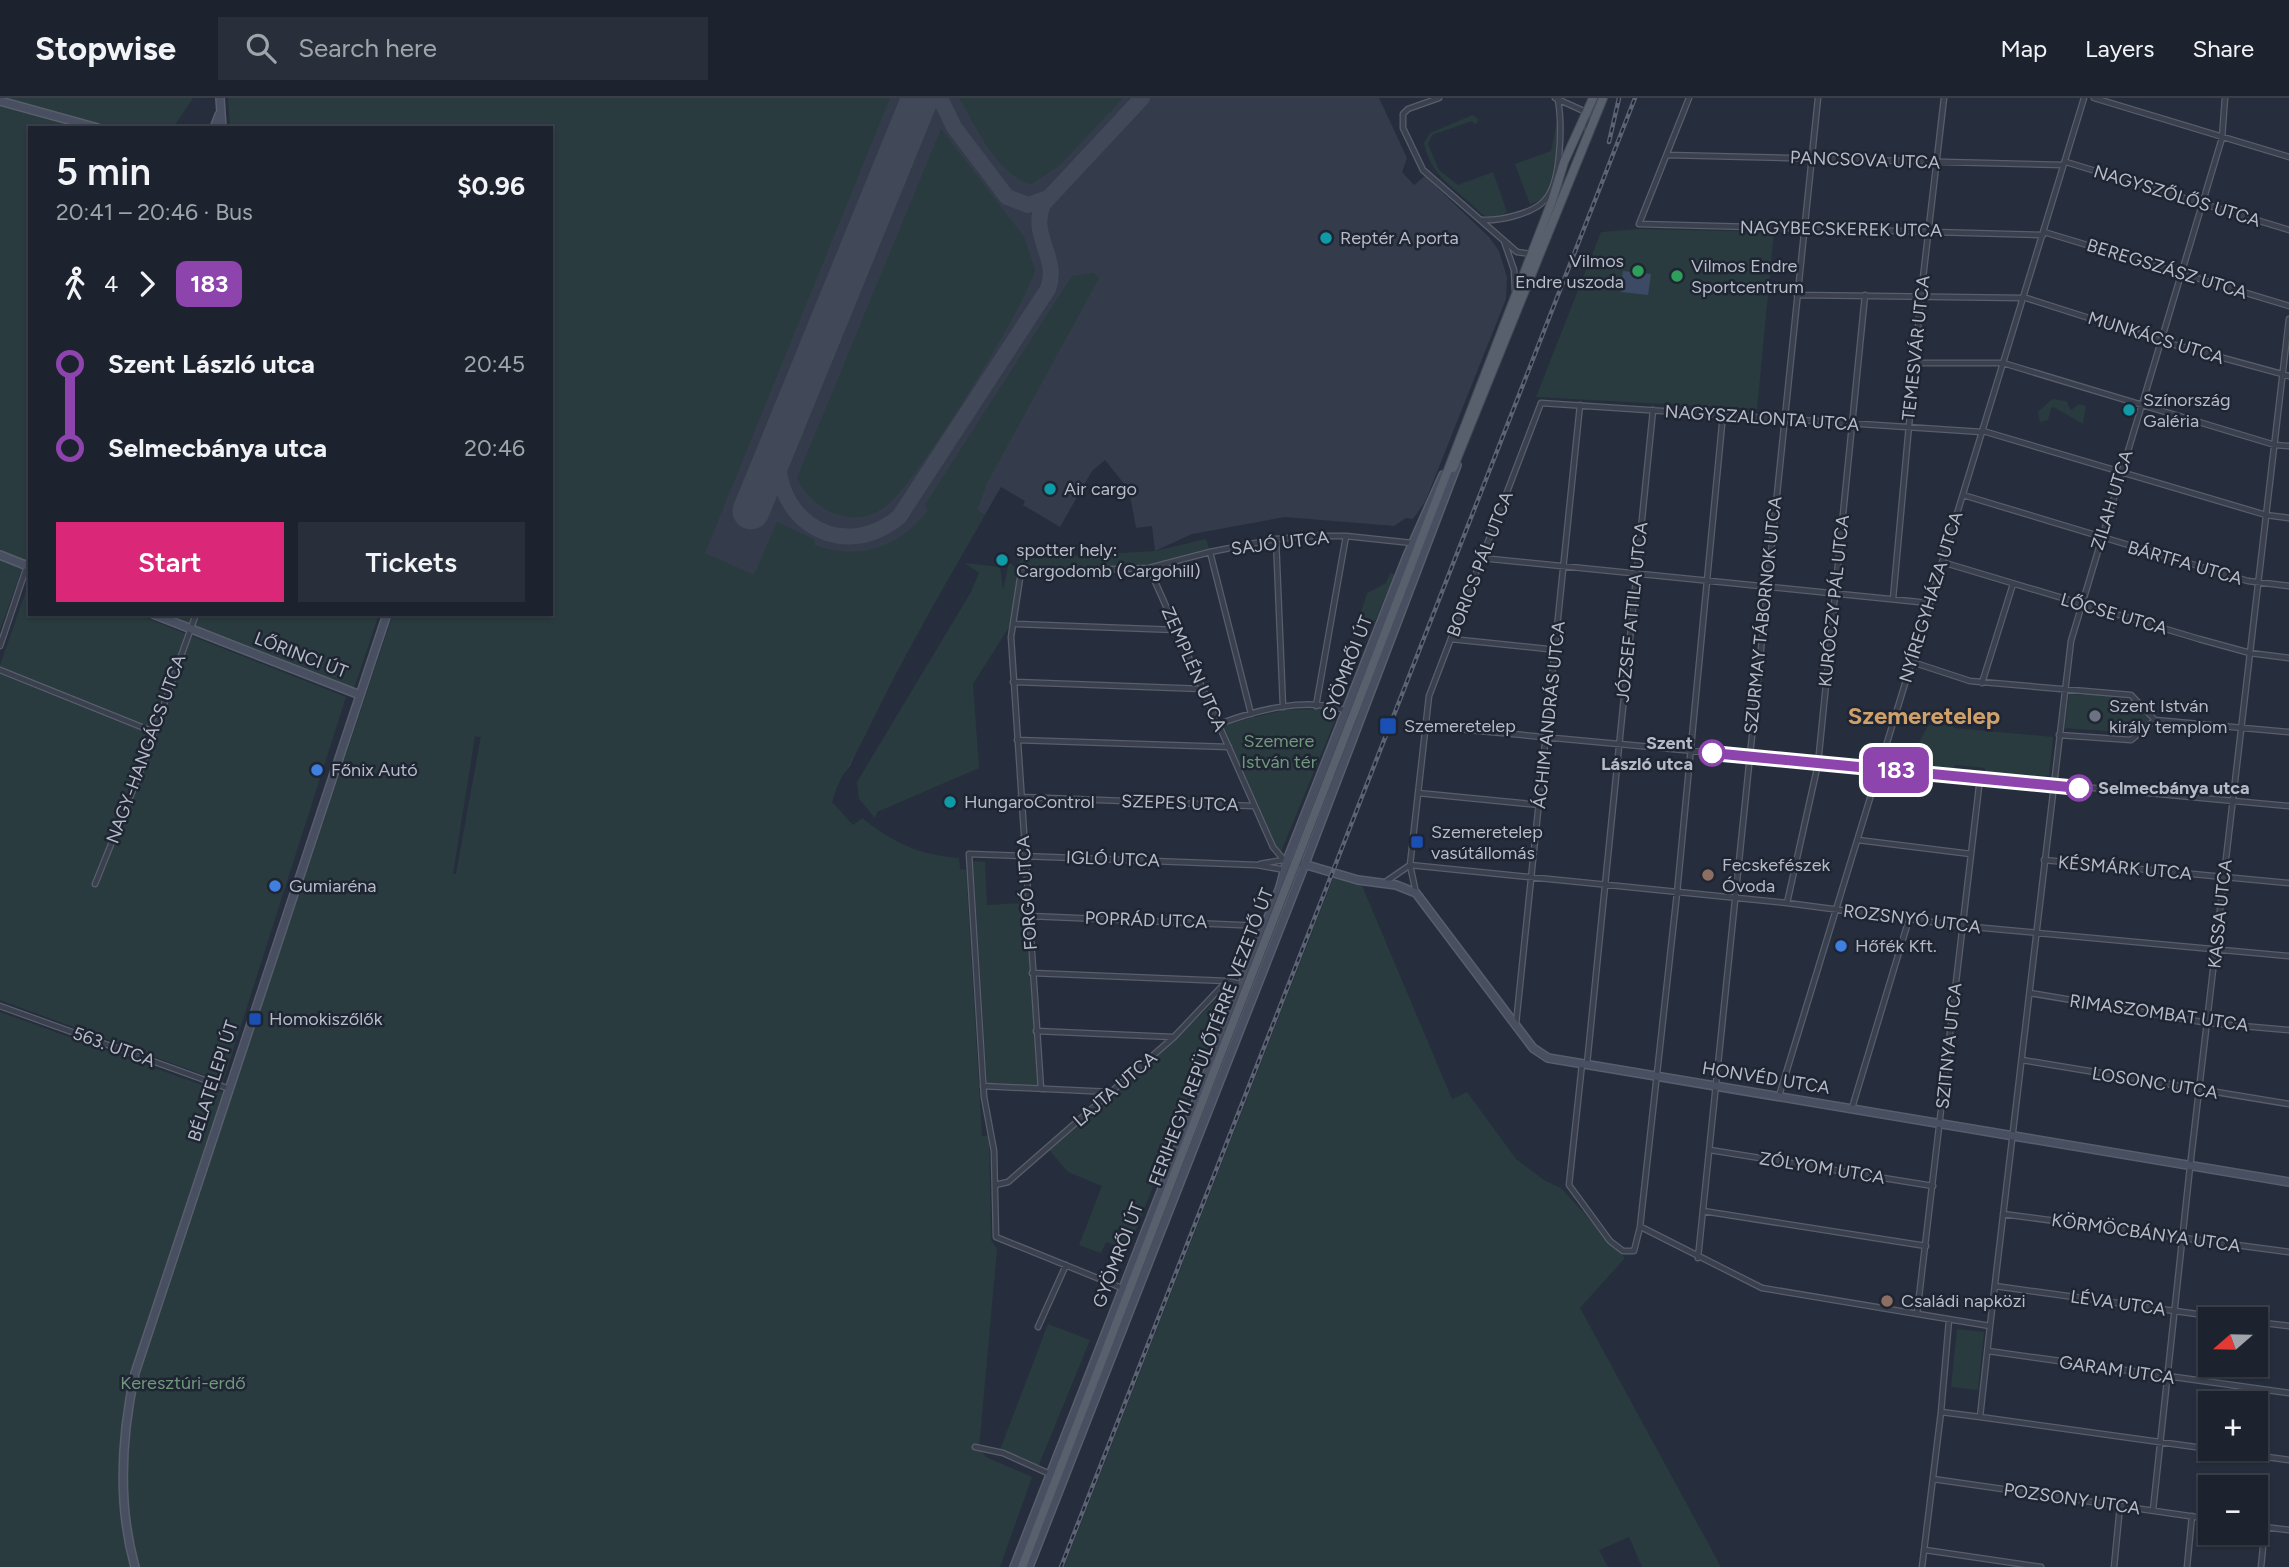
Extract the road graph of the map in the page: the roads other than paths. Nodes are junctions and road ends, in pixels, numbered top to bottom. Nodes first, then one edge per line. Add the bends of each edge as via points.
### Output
1 (220, 98) edge
2 (1439, 98) edge
3 (1593, 98) edge
4 (1603, 98) edge
5 (1689, 98) edge
6 (1818, 98) edge
7 (1944, 98) edge
8 (2077, 98) edge
9 (2084, 98) edge
10 (2094, 98) edge
11 (2225, 98) edge
12 (1557, 99) edge
13 (0, 101) edge
14 (1586, 112) junction
15 (219, 114) junction
16 (91, 126) edge
17 (215, 126) edge
18 (222, 126) edge
19 (1587, 131) junction
20 (2222, 138) junction
21 (1667, 155) junction
22 (2289, 157) edge
23 (1811, 158) junction
24 (1936, 162) junction
25 (2064, 163) junction
26 (2202, 205) junction
27 (1482, 219) junction
28 (1804, 228) junction
29 (2289, 230) edge
30 (1930, 231) junction
31 (2044, 234) junction
32 (1504, 241) junction
33 (1535, 253) junction
34 (2182, 273) junction
35 (1797, 295) junction
36 (1865, 295) junction
37 (1921, 295) junction
38 (1515, 297) junction
39 (2023, 298) junction
40 (2289, 306) edge
41 (2289, 319) edge
42 (2161, 341) junction
43 (1915, 363) junction
44 (2003, 363) junction
45 (2282, 375) junction
46 (2289, 376) edge
47 (1541, 403) joint
48 (2141, 404) junction
49 (1580, 405) junction
50 (1653, 410) junction
51 (1723, 414) junction
52 (1783, 419) junction
53 (1852, 424) junction
54 (1908, 426) junction
55 (1982, 432) junction
56 (2275, 445) junction
57 (2289, 446) edge
58 (1458, 450) junction
59 (2120, 472) junction
60 (1963, 495) junction
61 (2266, 515) junction
62 (2289, 518) edge
63 (1346, 536) junction
64 (2100, 538) junction
65 (1276, 539) junction
66 (1412, 543) junction
67 (1210, 552) junction
68 (0, 555) edge
69 (1481, 558) junction
70 (1942, 562) junction
71 (28, 563) edge
72 (1565, 565) junction
73 (28, 566) edge
74 (1149, 568) junction
75 (1021, 572) joint
76 (1636, 574) junction
77 (1707, 581) junction
78 (2258, 583) junction
79 (2013, 584) junction
80 (1766, 586) junction
81 (2289, 586) edge
82 (1835, 594) junction
83 (1893, 599) junction
84 (1929, 603) junction
85 (2080, 604) junction
86 (158, 616) edge
87 (195, 616) edge
88 (386, 616) edge
89 (1015, 624) junction
90 (191, 629) junction
91 (1177, 630) junction
92 (1451, 639) junction
93 (0, 646) edge
94 (1556, 650) junction
95 (2250, 653) junction
96 (2289, 658) edge
97 (1911, 662) junction
98 (0, 670) edge
99 (1013, 682) junction
100 (1982, 683) junction
101 (2064, 688) junction
102 (1203, 689) junction
103 (360, 695) junction
104 (1316, 706) junction
105 (1283, 707) junction
106 (1350, 712) junction
107 (1251, 714) junction
108 (2155, 720) junction
109 (1219, 724) junction
110 (1425, 726) junction
111 (2242, 728) junction
112 (154, 732) junction
113 (2289, 732) edge
114 (2059, 735) junction
115 (1547, 737) junction
116 (1017, 740) junction
117 (1619, 744) junction
118 (1229, 747) junction
119 (1690, 751) junction
120 (1749, 757) junction
121 (1818, 764) junction
122 (1879, 769) junction
123 (1980, 778) junction
124 (2053, 785) junction
125 (1418, 793) junction
126 (1021, 797) junction
127 (2233, 801) junction
128 (1540, 805) junction
129 (1255, 806) junction
130 (2289, 806) edge
131 (1858, 840) junction
132 (1273, 847) junction
133 (1308, 854) junction
134 (1971, 854) junction
135 (1025, 856) junction
136 (1285, 860) junction
137 (2044, 860) junction
138 (1272, 865) junction
139 (1410, 865) junction
140 (1308, 868) junction
141 (1285, 870) junction
142 (2225, 877) junction
143 (1532, 878) junction
144 (1383, 883) junction
145 (2289, 883) edge
146 (95, 884) dead end
147 (1606, 885) junction
148 (1416, 893) junction
149 (1678, 893) junction
150 (1734, 898) junction
151 (1787, 903) junction
152 (1835, 909) junction
153 (1029, 916) junction
154 (1909, 919) junction
155 (1263, 926) junction
156 (1962, 926) junction
157 (2036, 933) junction
158 (2216, 950) junction
159 (2289, 956) edge
160 (1032, 973) junction
161 (1227, 981) junction
162 (1240, 984) junction
163 (2030, 993) junction
164 (0, 1006) edge
165 (2208, 1023) junction
166 (1516, 1025) junction
167 (2289, 1030) edge
168 (1036, 1031) junction
169 (1174, 1037) junction
170 (2022, 1060) junction
171 (1584, 1065) junction
172 (1658, 1076) junction
173 (984, 1086) junction
174 (1716, 1086) junction
175 (227, 1088) junction
176 (1041, 1089) junction
177 (2201, 1090) junction
178 (1112, 1092) junction
179 (1779, 1097) junction
180 (2289, 1104) edge
181 (1852, 1108) junction
182 (1940, 1124) junction
183 (2013, 1136) junction
184 (1710, 1150) junction
185 (2190, 1167) junction
186 (2289, 1182) edge
187 (995, 1185) junction
188 (1933, 1186) junction
189 (1703, 1211) junction
190 (2003, 1214) junction
191 (1640, 1227) junction
192 (2183, 1238) junction
193 (1926, 1246) junction
194 (2289, 1252) edge
195 (1698, 1258) junction
196 (1066, 1265) junction
197 (1995, 1286) junction
198 (1122, 1288) junction
199 (2174, 1310) junction
200 (1917, 1314) junction
201 (2198, 1314) edge
202 (1949, 1320) junction
203 (2268, 1323) edge
204 (1990, 1326) junction
205 (2289, 1326) edge
206 (1038, 1327) dead end
207 (1988, 1351) junction
208 (2167, 1377) junction
209 (2289, 1393) edge
210 (1941, 1412) junction
211 (1980, 1417) junction
212 (2159, 1443) junction
213 (975, 1447) dead end
214 (2289, 1460) edge
215 (1050, 1474) junction
216 (1933, 1479) junction
217 (2120, 1506) junction
218 (2153, 1510) junction
219 (2193, 1516) junction
220 (2198, 1517) edge
221 (2268, 1527) edge
222 (2289, 1530) edge
223 (2263, 1545) edge
224 (1924, 1550) junction
225 (135, 1567) edge
226 (1014, 1567) edge
227 (1022, 1567) edge
228 (1029, 1567) edge
229 (1922, 1567) edge
230 (2041, 1567) edge
231 (2114, 1567) edge
232 (2187, 1567) edge
233 (2261, 1567) edge

1 - 15 street
2 - 27 street via 1405,111 1404,128 1423,170
3 - 14 main road, FERIHEGYI REPÜLŐTÉRRE VEZETŐ ÚT
4 - 19 main road, FERIHEGYI REPÜLŐTÉRRE VEZETŐ ÚT
5 - 21 street
6 - 23 street, SZURMAY TÁBORNOK UTCA
7 - 24 street, TEMESVÁR UTCA
8 - 9 street
9 - 25 street, NYÍREGYHÁZA UTCA
10 - 20 street
11 - 20 street, ZILAH UTCA
12 - 14 street
12 - 27 street via 1561,143 1548,197 1538,206 1495,221
13 - 16 street
14 - 19 street
14 - 33 main road, FERIHEGYI REPÜLŐTÉRRE VEZETŐ ÚT
15 - 17 street
15 - 18 street
19 - 33 main road, FERIHEGYI REPÜLŐTÉRRE VEZETŐ ÚT
20 - 22 street
20 - 26 street, ZILAH UTCA
21 - 23 street, PANCSOVA UTCA
21 - 28 street, NAGYBECSKEREK UTCA via 1639,224
23 - 24 street, PANCSOVA UTCA
23 - 28 street, SZURMAY TÁBORNOK UTCA
24 - 25 street, PANCSOVA UTCA
24 - 30 street, TEMESVÁR UTCA
25 - 26 street, NAGYSZŐLŐS UTCA
25 - 31 street, NYÍREGYHÁZA UTCA
26 - 29 street, NAGYSZŐLŐS UTCA
26 - 34 street, ZILAH UTCA
27 - 32 street
28 - 30 street, NAGYBECSKEREK UTCA
28 - 35 street, SZURMAY TÁBORNOK UTCA
30 - 31 street, NAGYBECSKEREK UTCA
30 - 37 street, TEMESVÁR UTCA
31 - 34 street, BEREGSZÁSZ UTCA
31 - 39 street, NYÍREGYHÁZA UTCA
32 - 33 street via 1517,252
32 - 38 street via 1514,270
33 - 38 main road, FERIHEGYI REPÜLŐTÉRRE VEZETŐ ÚT
33 - 58 main road, FERIHEGYI REPÜLŐTÉRRE VEZETŐ ÚT
34 - 40 street, BEREGSZÁSZ UTCA
34 - 42 street, ZILAH UTCA
35 - 36 street, MUNKÁCS UTCA
35 - 52 street, SZURMAY TÁBORNOK UTCA
36 - 37 street, MUNKÁCS UTCA
36 - 53 street, KURÓCZY PÁL UTCA
37 - 39 street, MUNKÁCS UTCA
37 - 43 street, TEMESVÁR UTCA
38 - 58 main road, FERIHEGYI REPÜLŐTÉRRE VEZETŐ ÚT
39 - 42 street, MUNKÁCS UTCA
39 - 44 street, NYÍREGYHÁZA UTCA
41 - 45 street, KASSA UTCA
42 - 45 street, MUNKÁCS UTCA
42 - 48 street, ZILAH UTCA
43 - 44 street
43 - 54 street, TEMESVÁR UTCA
44 - 48 street
44 - 55 street, NYÍREGYHÁZA UTCA
45 - 46 street, MUNKÁCS UTCA
45 - 56 street, KASSA UTCA
47 - 49 street, NAGYSZALONTA UTCA
47 - 69 street, BORICS PÁL UTCA
48 - 56 street
48 - 59 street, ZILAH UTCA
49 - 50 street, NAGYSZALONTA UTCA
49 - 72 street, ÁCHIM ANDRÁS UTCA
50 - 51 street, NAGYSZALONTA UTCA
50 - 76 street, JÓZSEF ATTILA UTCA
51 - 52 street, NAGYSZALONTA UTCA
51 - 77 street
52 - 53 street, NAGYSZALONTA UTCA
52 - 80 street, SZURMAY TÁBORNOK UTCA
53 - 54 street, NAGYSZALONTA UTCA
53 - 82 street, KURÓCZY PÁL UTCA
54 - 55 street, NAGYSZALONTA UTCA
54 - 83 street, TEMESVÁR UTCA
55 - 59 street, NAGYSZALONTA UTCA
55 - 60 street, NYÍREGYHÁZA UTCA
56 - 57 street
56 - 61 street, KASSA UTCA
58 - 66 street, GYÖMRŐI ÚT
58 - 106 main road, FERIHEGYI REPÜLŐTÉRRE VEZETŐ ÚT
58 - 133 street, GYÖMRŐI ÚT
59 - 61 street, NAGYSZALONTA UTCA
59 - 64 street, ZILAH UTCA
60 - 64 street, BÁRTFA UTCA
60 - 70 street, NYÍREGYHÁZA UTCA
61 - 62 street, NAGYSZALONTA UTCA
61 - 78 street, KASSA UTCA
63 - 65 street, SAJÓ UTCA
63 - 66 street, SAJÓ UTCA
63 - 104 street
64 - 78 street, BÁRTFA UTCA
64 - 85 street, ZILAH UTCA
65 - 67 street, SAJÓ UTCA
65 - 105 street
66 - 106 street, GYÖMRŐI ÚT
67 - 74 street, SAJÓ UTCA
67 - 107 street
68 - 71 street
69 - 72 street
69 - 92 street, BORICS PÁL UTCA
70 - 79 street, LŐCSE UTCA
70 - 84 street, NYÍREGYHÁZA UTCA
72 - 76 street
72 - 94 street, ÁCHIM ANDRÁS UTCA
73 - 93 street
74 - 75 street, SAJÓ UTCA
74 - 91 street, ZEMPLÉN UTCA
75 - 89 street, FORGÓ UTCA
76 - 77 street
76 - 117 street, JÓZSEF ATTILA UTCA
77 - 80 street
77 - 119 street
78 - 81 street, BÁRTFA UTCA
78 - 95 street, KASSA UTCA
79 - 85 street, LŐCSE UTCA
79 - 100 street
80 - 82 street
80 - 120 street, SZURMAY TÁBORNOK UTCA
82 - 83 street
82 - 121 street, KURÓCZY PÁL UTCA
83 - 84 street
84 - 97 street, NYÍREGYHÁZA UTCA
85 - 95 street, LŐCSE UTCA
85 - 101 street, ZILAH UTCA
86 - 90 street, LŐRINCI ÚT
87 - 90 street, NAGY-HANGÁCS UTCA
88 - 103 street, BÉLATELEPI ÚT
89 - 91 street
89 - 99 street, FORGÓ UTCA via 1011,637
90 - 103 street, LŐRINCI ÚT
90 - 112 street, NAGY-HANGÁCS UTCA
91 - 102 street, ZEMPLÉN UTCA
92 - 94 street
92 - 110 street, BORICS PÁL UTCA via 1429,696
94 - 115 street, ÁCHIM ANDRÁS UTCA
95 - 96 street, LŐCSE UTCA
95 - 111 street, KASSA UTCA
97 - 100 street
97 - 122 street, NYÍREGYHÁZA UTCA
98 - 112 street
99 - 102 street
99 - 116 street, FORGÓ UTCA
100 - 101 street
101 - 108 street via 2131,695
101 - 114 street, ZILAH UTCA
102 - 109 street, ZEMPLÉN UTCA
103 - 175 street, BÉLATELEPI ÚT
104 - 105 street
104 - 106 street
105 - 107 street
106 - 136 street, GYÖMRŐI ÚT
106 - 227 main road, FERIHEGYI REPÜLŐTÉRRE VEZETŐ ÚT, bridge
107 - 109 street
108 - 111 street
108 - 114 street via 2131,740
109 - 118 street, ZEMPLÉN UTCA
110 - 115 street
110 - 125 street, BORICS PÁL UTCA
111 - 113 street
111 - 127 street, KASSA UTCA
112 - 146 street, NAGY-HANGÁCS UTCA
114 - 124 street, ZILAH UTCA
115 - 117 street
115 - 128 street, ÁCHIM ANDRÁS UTCA
116 - 118 street
116 - 126 street, FORGÓ UTCA
117 - 119 street
117 - 147 street, JÓZSEF ATTILA UTCA
118 - 129 street, ZEMPLÉN UTCA
119 - 120 street
119 - 149 street
120 - 121 street
120 - 150 street, SZURMAY TÁBORNOK UTCA
121 - 122 street
121 - 151 street, KURÓCZY PÁL UTCA
122 - 123 street
122 - 131 street, NYÍREGYHÁZA UTCA
123 - 124 street
123 - 134 street, SZITNYA UTCA
124 - 127 street
124 - 137 street
125 - 128 street
125 - 139 street, BORICS PÁL UTCA
126 - 129 street, SZEPES UTCA
126 - 135 street, FORGÓ UTCA
127 - 130 street
127 - 142 street, KASSA UTCA
128 - 143 street, ÁCHIM ANDRÁS UTCA
129 - 132 street, ZEMPLÉN UTCA
131 - 134 street
131 - 152 street, NYÍREGYHÁZA UTCA
132 - 136 street, ZEMPLÉN UTCA
132 - 138 street
133 - 140 street, GYÖMRŐI ÚT
133 - 140 street
134 - 156 street, SZITNYA UTCA
135 - 138 street, IGLÓ UTCA
135 - 153 street, FORGÓ UTCA
135 - 173 street, IGLÓ UTCA via 969,854
136 - 138 street, IGLÓ UTCA
136 - 140 street
136 - 141 street, GYÖMRŐI ÚT
137 - 142 street, KÉSMÁRK UTCA
137 - 157 street
138 - 141 street, IGLÓ UTCA
139 - 143 street, ROZSNYÓ UTCA
139 - 144 street
139 - 148 street
140 - 141 street
140 - 144 street
140 - 228 street, GYÖMRŐI ÚT via 1294,889
141 - 155 street, GYÖMRŐI ÚT
142 - 145 street, KÉSMÁRK UTCA
142 - 158 street, KASSA UTCA
143 - 147 street, ROZSNYÓ UTCA
143 - 166 street, ÁCHIM ANDRÁS UTCA
144 - 148 street
147 - 149 street, ROZSNYÓ UTCA
147 - 171 street, JÓZSEF ATTILA UTCA
148 - 166 street, HONVÉD UTCA
149 - 150 street, ROZSNYÓ UTCA
149 - 172 street
150 - 151 street, ROZSNYÓ UTCA
150 - 174 street, SZURMAY TÁBORNOK UTCA
151 - 152 street, ROZSNYÓ UTCA
152 - 154 street, ROZSNYÓ UTCA
152 - 179 street, NYÍREGYHÁZA UTCA
153 - 155 street, POPRÁD UTCA
153 - 160 street, FORGÓ UTCA
154 - 156 street, ROZSNYÓ UTCA
154 - 181 street
155 - 162 street, GYÖMRŐI ÚT
156 - 157 street, ROZSNYÓ UTCA
156 - 182 street, SZITNYA UTCA
157 - 158 street, ROZSNYÓ UTCA
157 - 163 street
158 - 159 street, ROZSNYÓ UTCA
158 - 165 street, KASSA UTCA
160 - 161 street
160 - 168 street, FORGÓ UTCA
161 - 162 street
161 - 169 street, LAJTA UTCA
162 - 198 street, GYÖMRŐI ÚT
163 - 165 street, RIMASZOMBAT UTCA
163 - 170 street
164 - 175 street, 563. UTCA
165 - 167 street, RIMASZOMBAT UTCA
165 - 177 street, KASSA UTCA
166 - 171 street, HONVÉD UTCA via 1539,1054
168 - 169 street
168 - 176 street, FORGÓ UTCA
169 - 178 street, LAJTA UTCA
170 - 177 street, LOSONC UTCA
170 - 183 street
171 - 172 street, HONVÉD UTCA
171 - 191 street, JÓZSEF ATTILA UTCA via 1569,1176 1571,1191 1623,1251 1637,1247
172 - 174 street, HONVÉD UTCA
172 - 191 street
173 - 176 street
173 - 187 street
174 - 179 street, HONVÉD UTCA
174 - 184 street, SZURMAY TÁBORNOK UTCA
175 - 225 street, BÉLATELEPI ÚT via 131,1389 122,1486
176 - 178 street
177 - 180 street, LOSONC UTCA
177 - 185 street, KASSA UTCA
178 - 187 street, LAJTA UTCA via 1008,1182
179 - 181 street, HONVÉD UTCA
181 - 182 street, HONVÉD UTCA
182 - 183 street, HONVÉD UTCA
182 - 188 street, SZITNYA UTCA
183 - 185 street, HONVÉD UTCA
183 - 190 street
184 - 188 street, ZÓLYOM UTCA
184 - 189 street, SZURMAY TÁBORNOK UTCA
185 - 186 street, HONVÉD UTCA
185 - 192 street, KASSA UTCA
187 - 196 street via 996,1237
188 - 193 street, SZITNYA UTCA
189 - 193 street
189 - 195 street, SZURMAY TÁBORNOK UTCA
190 - 192 street, KÖRMÖCBÁNYA UTCA
190 - 197 street
191 - 195 street
192 - 194 street, KÖRMÖCBÁNYA UTCA
192 - 199 street, KASSA UTCA
193 - 200 street, SZITNYA UTCA
195 - 200 street via 1772,1291
196 - 198 street
196 - 206 street
197 - 199 street, LÉVA UTCA
197 - 204 street
198 - 215 street, GYÖMRŐI ÚT
199 - 201 street, LÉVA UTCA
199 - 208 street, KASSA UTCA
200 - 202 street
202 - 204 street
202 - 210 street
203 - 205 street
204 - 207 street
207 - 208 street, GARAM UTCA
207 - 211 street
208 - 209 street, GARAM UTCA
208 - 212 street, KASSA UTCA
210 - 211 street
210 - 216 street
211 - 212 street
212 - 214 street
212 - 218 street, KASSA UTCA
213 - 215 street via 1003,1453
215 - 226 street, GYÖMRŐI ÚT
216 - 217 street, POZSONY UTCA
216 - 224 street
217 - 218 street, POZSONY UTCA
217 - 231 street
218 - 219 street, POZSONY UTCA
219 - 220 street, POZSONY UTCA
219 - 232 street
221 - 222 street
223 - 233 street
224 - 229 street
224 - 230 street

